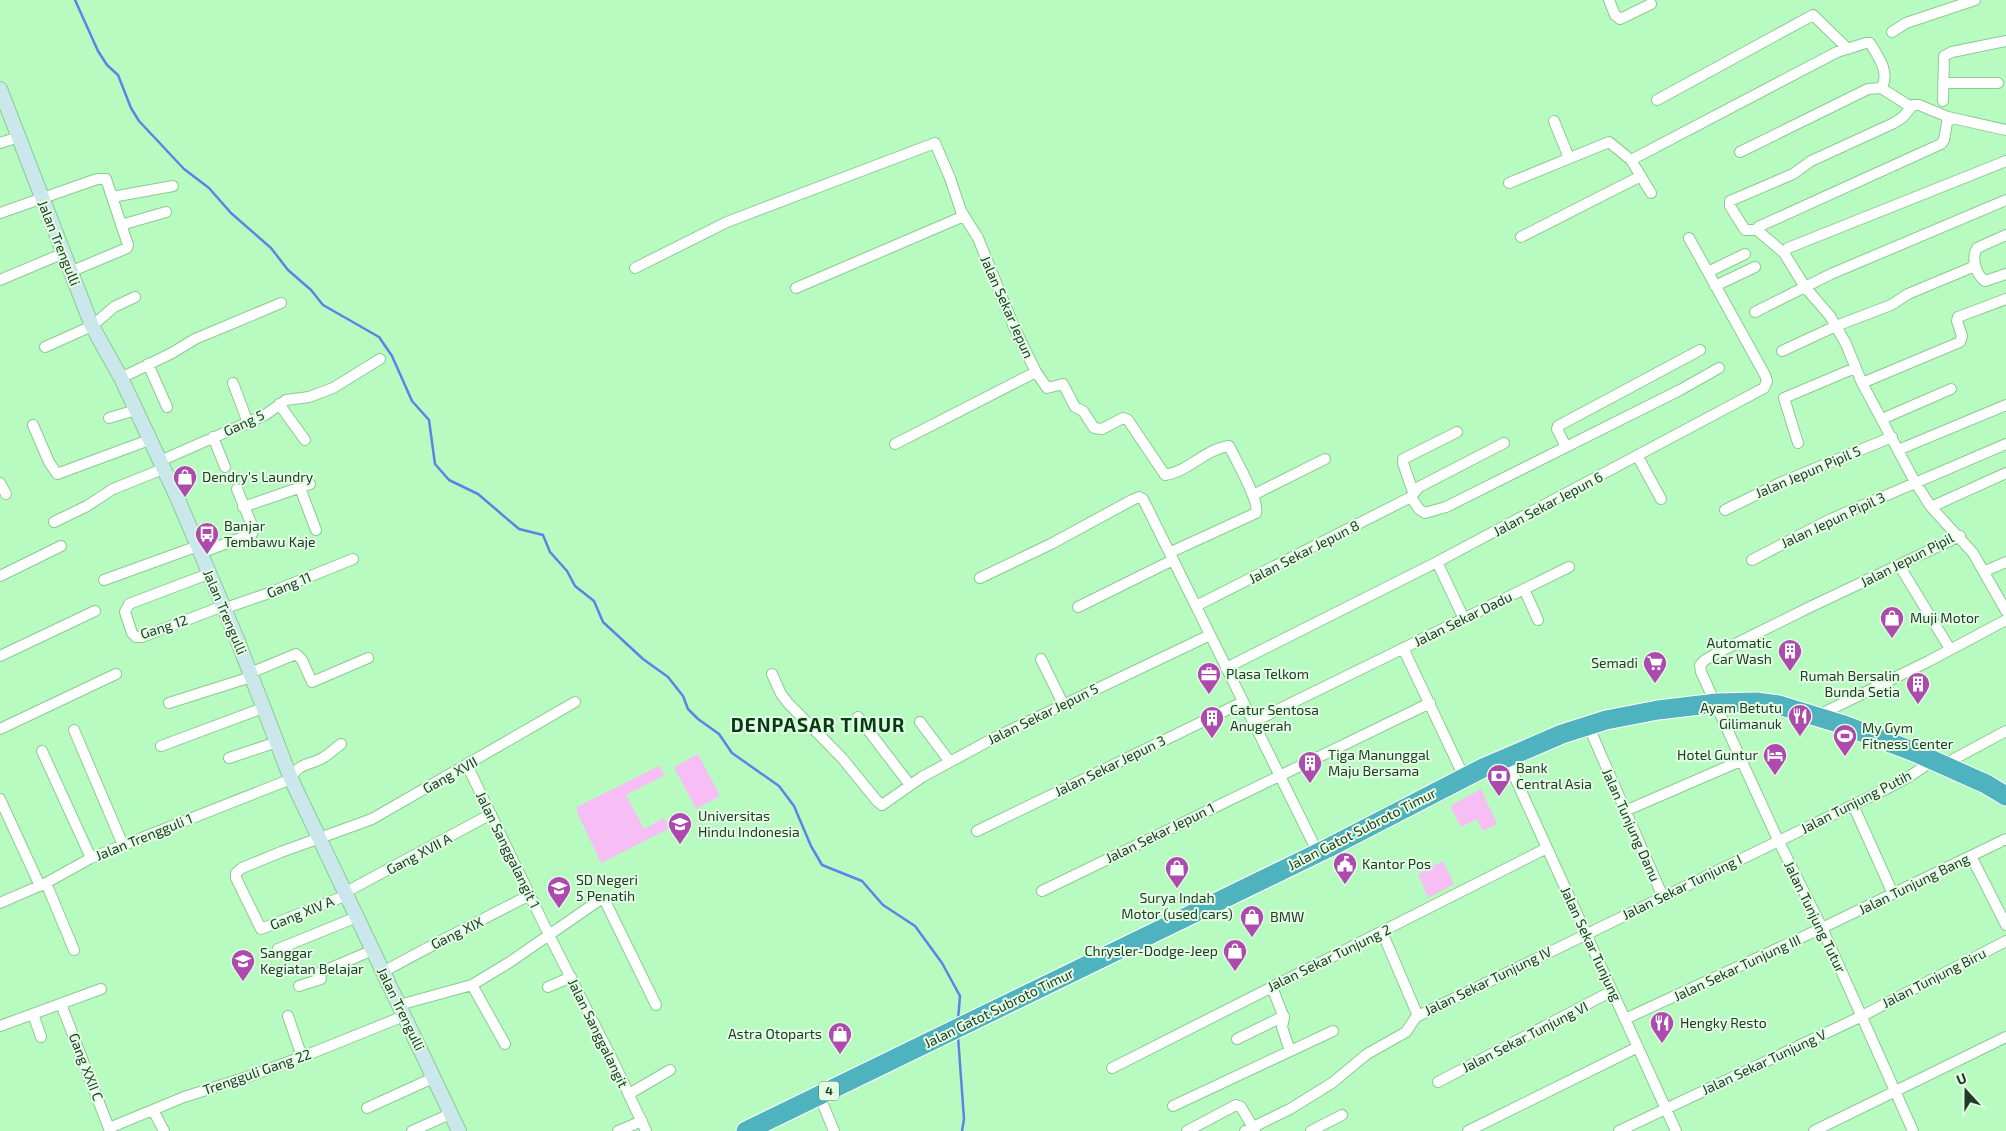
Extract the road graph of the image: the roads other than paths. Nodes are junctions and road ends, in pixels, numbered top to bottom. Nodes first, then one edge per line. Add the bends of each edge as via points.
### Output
1 (1609, 0) edge
2 (1976, 0) edge
3 (1651, 4) dead end
4 (1892, 32) dead end
5 (2006, 41) edge
6 (1848, 49) junction
7 (1943, 83) junction
8 (1998, 83) dead end
9 (1881, 88) junction
10 (0, 89) edge
11 (1657, 100) dead end
12 (1943, 101) dead end
13 (1911, 107) junction
14 (1948, 117) junction
15 (1554, 121) dead end
16 (2006, 130) edge
17 (18, 137) junction
18 (0, 144) edge
19 (1740, 152) dead end
20 (1569, 158) junction
21 (1631, 160) junction
22 (2006, 161) edge
23 (1641, 176) junction
24 (1508, 183) dead end
25 (173, 186) dead end
26 (1651, 193) dead end
27 (112, 197) junction
28 (41, 198) junction
29 (2006, 200) edge
30 (166, 212) dead end
31 (0, 213) edge
32 (964, 216) junction
33 (121, 225) junction
34 (1757, 230) junction
35 (2006, 235) edge
36 (1521, 237) dead end
37 (1689, 238) dead end
38 (64, 253) junction
39 (1784, 253) junction
40 (1745, 254) dead end
41 (1975, 266) junction
42 (1755, 267) dead end
43 (635, 268) dead end
44 (70, 272) junction
45 (1708, 272) junction
46 (2006, 274) edge
47 (0, 280) edge
48 (1715, 286) junction
49 (1805, 287) junction
50 (796, 288) dead end
51 (135, 297) dead end
52 (2006, 299) edge
53 (281, 303) dead end
54 (1755, 312) dead end
55 (92, 326) junction
56 (1836, 326) junction
57 (45, 347) dead end
58 (1700, 350) dead end
59 (1782, 350) dead end
60 (380, 359) dead end
61 (148, 364) junction
62 (1719, 368) dead end
63 (1855, 368) junction
64 (1036, 372) junction
65 (121, 378) junction
66 (233, 384) dead end
67 (1862, 384) junction
68 (1951, 388) dead end
69 (279, 404) junction
70 (2006, 405) edge
71 (167, 407) dead end
72 (136, 410) junction
73 (109, 418) dead end
74 (1882, 418) junction
75 (248, 423) junction
76 (33, 425) dead end
77 (1457, 432) dead end
78 (213, 437) junction
79 (1892, 437) junction
80 (149, 440) junction
81 (305, 440) dead end
82 (1504, 443) dead end
83 (1798, 443) dead end
84 (895, 444) dead end
85 (2006, 444) edge
86 (1566, 447) junction
87 (1898, 450) junction
88 (1638, 456) junction
89 (1326, 459) dead end
90 (161, 465) junction
91 (225, 467) dead end
92 (2006, 473) edge
93 (1915, 482) junction
94 (0, 483) edge
95 (310, 484) dead end
96 (300, 488) junction
97 (237, 489) dead end
98 (6, 494) dead end
99 (1252, 495) junction
100 (1412, 495) junction
101 (1661, 499) dead end
102 (1931, 506) junction
103 (243, 507) junction
104 (1725, 510) dead end
105 (54, 522) dead end
106 (316, 530) dead end
107 (1960, 536) junction
108 (61, 546) dead end
109 (199, 549) junction
110 (1172, 556) junction
111 (353, 559) dead end
112 (1752, 560) dead end
113 (1437, 562) junction
114 (2006, 562) edge
115 (1899, 565) junction
116 (1569, 568) dead end
117 (1985, 570) junction
118 (208, 574) junction
119 (0, 576) edge
120 (980, 578) dead end
121 (104, 580) dead end
122 (1524, 588) junction
123 (1196, 606) junction
124 (1078, 607) dead end
125 (223, 608) junction
126 (94, 611) dead end
127 (2006, 611) edge
128 (1464, 619) junction
129 (1538, 620) dead end
130 (2006, 620) edge
131 (1210, 635) junction
132 (1403, 648) junction
133 (1950, 650) junction
134 (0, 656) edge
135 (368, 658) dead end
136 (1040, 659) dead end
137 (1226, 668) junction
138 (116, 674) dead end
139 (772, 674) dead end
140 (251, 675) junction
141 (575, 702) dead end
142 (1243, 702) junction
143 (169, 703) dead end
144 (1430, 703) junction
145 (1716, 703) junction
146 (1063, 704) junction
147 (263, 708) junction
148 (1817, 716) junction
149 (858, 717) dead end
150 (920, 722) dead end
151 (1253, 722) junction
152 (1588, 725) junction
153 (0, 728) edge
154 (74, 730) dead end
155 (2006, 731) edge
156 (277, 742) junction
157 (341, 744) dead end
158 (161, 746) dead end
159 (42, 751) dead end
160 (229, 758) dead end
161 (1506, 758) junction
162 (1743, 760) junction
163 (950, 762) junction
164 (1937, 762) junction
165 (467, 765) junction
166 (1279, 775) junction
167 (1464, 777) junction
168 (291, 779) junction
169 (910, 786) junction
170 (2006, 796) edge
171 (0, 799) edge
172 (1853, 805) junction
173 (1625, 811) junction
174 (491, 814) junction
175 (977, 831) dead end
176 (321, 838) junction
177 (2006, 839) edge
178 (1778, 840) junction
179 (123, 845) junction
180 (1547, 848) junction
181 (1318, 853) junction
182 (1971, 856) junction
183 (91, 858) junction
184 (43, 884) junction
185 (1042, 891) dead end
186 (346, 893) junction
187 (1894, 894) junction
188 (530, 895) junction
189 (1663, 897) junction
190 (0, 903) edge
191 (357, 916) junction
192 (2006, 925) edge
193 (1822, 928) junction
194 (1382, 932) junction
195 (1586, 933) junction
196 (550, 935) junction
197 (2006, 941) edge
198 (278, 949) dead end
199 (74, 950) dead end
200 (373, 950) junction
201 (383, 972) junction
202 (571, 977) junction
203 (472, 985) junction
204 (300, 986) dead end
205 (548, 986) dead end
206 (1272, 987) junction
207 (102, 989) dead end
208 (1612, 991) junction
209 (61, 1004) junction
210 (656, 1005) dead end
211 (402, 1011) junction
212 (32, 1014) junction
213 (288, 1016) dead end
214 (1284, 1016) junction
215 (1418, 1016) junction
216 (1862, 1016) junction
217 (1625, 1020) junction
218 (0, 1026) edge
219 (1332, 1031) dead end
220 (2006, 1037) edge
221 (41, 1038) dead end
222 (1238, 1039) dead end
223 (505, 1044) dead end
224 (1638, 1047) junction
225 (1290, 1051) junction
226 (302, 1057) junction
227 (1112, 1068) dead end
228 (670, 1070) dead end
229 (433, 1078) junction
230 (1438, 1082) dead end
231 (1894, 1092) junction
232 (628, 1094) junction
233 (819, 1095) junction
234 (1173, 1106) dead end
235 (367, 1108) dead end
236 (1666, 1108) junction
237 (153, 1110) junction
238 (450, 1114) junction
239 (1342, 1115) dead end
240 (642, 1121) junction
241 (110, 1129) edge
242 (1251, 1130) edge
243 (164, 1131) edge
244 (412, 1131) edge
245 (459, 1131) edge
246 (618, 1131) edge
247 (646, 1131) edge
248 (746, 1131) edge
249 (834, 1131) edge
250 (1187, 1131) edge
251 (1311, 1131) edge
252 (1468, 1131) edge
253 (1619, 1131) edge
254 (1676, 1131) edge
255 (1814, 1131) edge
256 (1913, 1131) edge

1 - 3 street via 1615,16 1620,19
2 - 4 street
5 - 7 street via 1946,54
6 - 9 street via 1870,43 1886,76
6 - 11 street via 1813,14
6 - 21 street
7 - 8 street
7 - 12 street
9 - 13 street
9 - 19 street via 1868,90
10 - 17 main road, Jalan Trengulli
13 - 14 street via 1919,105
13 - 34 street, Jalan Jepun Pipil via 1894,123 1730,201 1745,230
14 - 16 street
14 - 34 street via 1941,144
15 - 20 street
17 - 18 street
17 - 28 main road, Jalan Trengulli
20 - 21 street via 1609,142
20 - 24 street
21 - 23 street
22 - 39 street via 1788,248
23 - 26 street
23 - 36 street
25 - 27 street
27 - 28 street via 108,181 101,178
27 - 33 street
28 - 31 street
28 - 38 main road, Jalan Trengulli
29 - 49 street
30 - 33 street
32 - 43 street, Jalan Sekar Jepun via 935,143 727,222
32 - 50 street
32 - 64 street, Jalan Sekar Jepun via 978,238
33 - 44 street via 127,248
34 - 39 street, Jalan Jepun Pipil
35 - 41 street via 1977,248
37 - 45 street, Jalan Sekar Jepun 6
38 - 44 main road, Jalan Trengulli
38 - 47 street
39 - 49 street, Jalan Jepun Pipil
40 - 45 street
41 - 46 street via 1985,282
41 - 56 street via 1908,294 1891,305
42 - 48 street
44 - 55 main road, Jalan Trengulli
45 - 48 street, Jalan Sekar Jepun 6
48 - 88 street, Jalan Sekar Jepun 6 via 1767,384
49 - 54 street
49 - 56 street, Jalan Jepun Pipil
51 - 55 street via 114,307
52 - 67 street via 1958,316 1960,342
53 - 61 street via 195,339
55 - 57 street
55 - 65 main road, Jalan Trengulli
56 - 59 street
56 - 63 street, Jalan Jepun Pipil
58 - 86 street via 1558,426
60 - 69 street, Gang 5 via 333,388 309,398 288,399
61 - 65 street
61 - 71 street
62 - 86 street
63 - 67 street, Jalan Jepun Pipil
63 - 83 street via 1784,398
64 - 84 street
64 - 99 street, Jalan Sekar Jepun via 1047,388 1063,384 1074,407 1082,411 1094,428 1102,429 1123,418 1128,420 1165,475 1228,446
65 - 72 main road, Jalan Trengulli
66 - 75 street
67 - 74 street, Jalan Jepun Pipil
68 - 74 street
69 - 75 street, Gang 5
69 - 81 street
70 - 87 street
72 - 73 street
72 - 80 main road, Jalan Trengulli
74 - 79 street, Jalan Jepun Pipil
75 - 78 street, Gang 5
76 - 80 street via 57,474
77 - 100 street via 1404,460
78 - 90 street, Gang 5
78 - 91 street
79 - 87 street, Jalan Jepun Pipil
79 - 104 street, Jalan Jepun Pipil 5 via 1780,483
80 - 90 main road, Jalan Trengulli
82 - 100 street, Jalan Sekar Jepun 8 via 1426,484
85 - 93 street, Jalan Jepun Pipil 3
86 - 100 street via 1436,511 1424,513
87 - 93 street, Jalan Jepun Pipil
88 - 101 street
88 - 113 street, Jalan Sekar Jepun 6
89 - 99 street
90 - 105 street, Gang 5
90 - 109 main road, Jalan Trengulli
92 - 102 street
93 - 102 street, Jalan Jepun Pipil
93 - 112 street, Jalan Jepun Pipil 3 via 1831,519
94 - 98 street
95 - 96 street
96 - 103 street
96 - 106 street
97 - 103 street
99 - 110 street, Jalan Sekar Jepun via 1258,508 1255,514
100 - 123 street, Jalan Sekar Jepun 8
102 - 107 street, Jalan Jepun Pipil
103 - 109 street via 253,528 252,534
107 - 115 street, Jalan Jepun Pipil
107 - 117 street
108 - 119 street
109 - 118 main road, Jalan Trengulli
109 - 121 street
110 - 120 street via 1147,504 1138,497
110 - 123 street
110 - 124 street
111 - 125 street, Gang 11
113 - 128 street
113 - 137 street, Jalan Sekar Jepun 6
114 - 117 street
115 - 133 street
115 - 145 street, Jalan Jepun Pipil via 1705,660 1700,665 1701,672
116 - 122 street, Jalan Sekar Dadu
117 - 127 street
118 - 125 main road, Jalan Trengulli
118 - 125 street, Gang 12 via 129,604 125,612 132,633 142,637
122 - 128 street, Jalan Sekar Dadu
122 - 129 street
123 - 131 street
125 - 140 main road, Jalan Trengulli
126 - 134 street
128 - 132 street, Jalan Sekar Dadu
130 - 133 street
131 - 137 street
131 - 146 street, Jalan Sekar Jepun 5
132 - 144 street, Jalan Sekar Dadu
132 - 151 street
133 - 148 street
135 - 140 street via 312,682 296,654
136 - 146 street
137 - 142 street
138 - 153 street
139 - 169 street, Jalan Sekar Jepun 5 via 788,703 842,758 877,802 882,804
140 - 143 street
140 - 147 main road, Jalan Trengulli
141 - 165 street, Gang XVII
142 - 151 street
142 - 175 street, Jalan Sekar Jepun 3
144 - 166 street, Jalan Sekar Jepun 1
144 - 167 street, Jalan Sekar Dadu
145 - 148 highway, Jalan Gatot Subroto Timur / 4 via 1772,704
145 - 152 highway, Jalan Gatot Subroto Timur / 4 via 1658,710
145 - 162 street, Jalan Tunjung Tutur
146 - 163 street, Jalan Sekar Jepun 5
147 - 156 main road, Jalan Trengulli
147 - 158 street
148 - 164 highway, Jalan Gatot Subroto Timur / 4
149 - 169 street
150 - 163 street
151 - 166 street
152 - 161 highway, Jalan Gatot Subroto Timur / 4
152 - 173 street, Jalan Tunjung Danu
154 - 179 street
155 - 164 street, Jalan Tunjung Putih
156 - 160 street
156 - 168 main road, Jalan Trengulli
157 - 168 street via 324,758 296,770
159 - 183 street
161 - 167 highway, Jalan Gatot Subroto Timur / 4
161 - 180 street, Jalan Sekar Tunjung
162 - 173 street
162 - 178 street, Jalan Tunjung Tutur
163 - 169 street, Jalan Sekar Jepun 5
164 - 170 highway, Jalan Gatot Subroto Timur / 4
164 - 172 street, Jalan Tunjung Putih
165 - 174 street, Jalan Sanggalangit 1
165 - 176 street, Gang XVII via 372,818
166 - 181 street
166 - 185 street, Jalan Sekar Jepun 1
167 - 181 highway, Jalan Gatot Subroto Timur / 4
168 - 176 main road, Jalan Trengulli
168 - 179 street, Jalan Trengguli 1
171 - 184 street
172 - 178 street, Jalan Tunjung Putih
172 - 187 street
173 - 189 street, Jalan Tunjung Danu
174 - 186 street, Gang XVII A
174 - 188 street, Jalan Sanggalangit 1
176 - 186 main road, Jalan Trengulli
176 - 186 street, Gang XIV A via 242,868 236,873 236,878 262,929
177 - 182 street, Jalan Tunjung Bang
178 - 189 street, Jalan Sekar Tunjung I
178 - 193 street, Jalan Tunjung Tutur
179 - 183 street, Jalan Trengguli 1
180 - 194 street, Jalan Sekar Tunjung 2
180 - 195 street, Jalan Sekar Tunjung
181 - 233 highway, Jalan Gatot Subroto Timur / 4
182 - 187 street, Jalan Tunjung Bang
182 - 192 street
183 - 184 street, Jalan Trengguli 1
184 - 190 street, Jalan Trengguli 1
184 - 199 street
186 - 191 main road, Jalan Trengulli
187 - 193 street, Jalan Tunjung Bang
188 - 196 street, Jalan Sanggalangit 1
188 - 201 street, Gang XIX
189 - 195 street, Jalan Sekar Tunjung I
191 - 198 street
191 - 200 main road, Jalan Trengulli
193 - 216 street, Jalan Tunjung Tutur
193 - 217 street, Jalan Sekar Tunjung III
194 - 206 street, Jalan Sekar Tunjung 2
194 - 215 street
195 - 208 street, Jalan Sekar Tunjung
195 - 215 street, Jalan Sekar Tunjung IV
196 - 202 street, Jalan Sanggalangit
196 - 203 street
196 - 210 street via 599,899 605,901
197 - 216 street, Jalan Tunjung Biru
200 - 201 main road, Jalan Trengulli
200 - 204 street via 319,973 321,979
201 - 211 main road, Jalan Trengulli
202 - 205 street
202 - 232 street, Jalan Sanggalangit
203 - 211 street
203 - 223 street
206 - 214 street
206 - 227 street, Jalan Sekar Tunjung 2
207 - 209 street
208 - 217 street, Jalan Sekar Tunjung
208 - 230 street, Jalan Sekar Tunjung VI
209 - 212 street
209 - 241 street, Gang XXII C
211 - 226 street, Trengguli Gang 22
211 - 229 main road, Jalan Trengulli
212 - 218 street
212 - 221 street
213 - 226 street
214 - 222 street
214 - 225 street via 1282,1027
215 - 242 street, Jalan Sekar Tunjung IV via 1406,1032 1367,1054 1332,1083
216 - 231 street, Jalan Tunjung Tutur
216 - 236 street, Jalan Sekar Tunjung V
217 - 224 street, Jalan Sekar Tunjung
219 - 225 street
220 - 231 street
224 - 236 street, Jalan Sekar Tunjung
224 - 252 street
225 - 234 street
226 - 237 street, Trengguli Gang 22
228 - 232 street
229 - 235 street
229 - 238 main road, Jalan Trengulli
231 - 255 street
231 - 256 street, Jalan Tunjung Tutur
232 - 240 street, Jalan Sanggalangit
233 - 248 highway, Jalan Gatot Subroto Timur / 4
233 - 249 street
236 - 253 street, Jalan Sekar Tunjung V
236 - 254 street, Jalan Sekar Tunjung
237 - 241 street, Trengguli Gang 22
237 - 243 street
238 - 244 street
238 - 245 main road, Jalan Trengulli
239 - 251 street
240 - 246 street
240 - 247 street, Jalan Sanggalangit
242 - 250 street via 1241,1107 1236,1105

